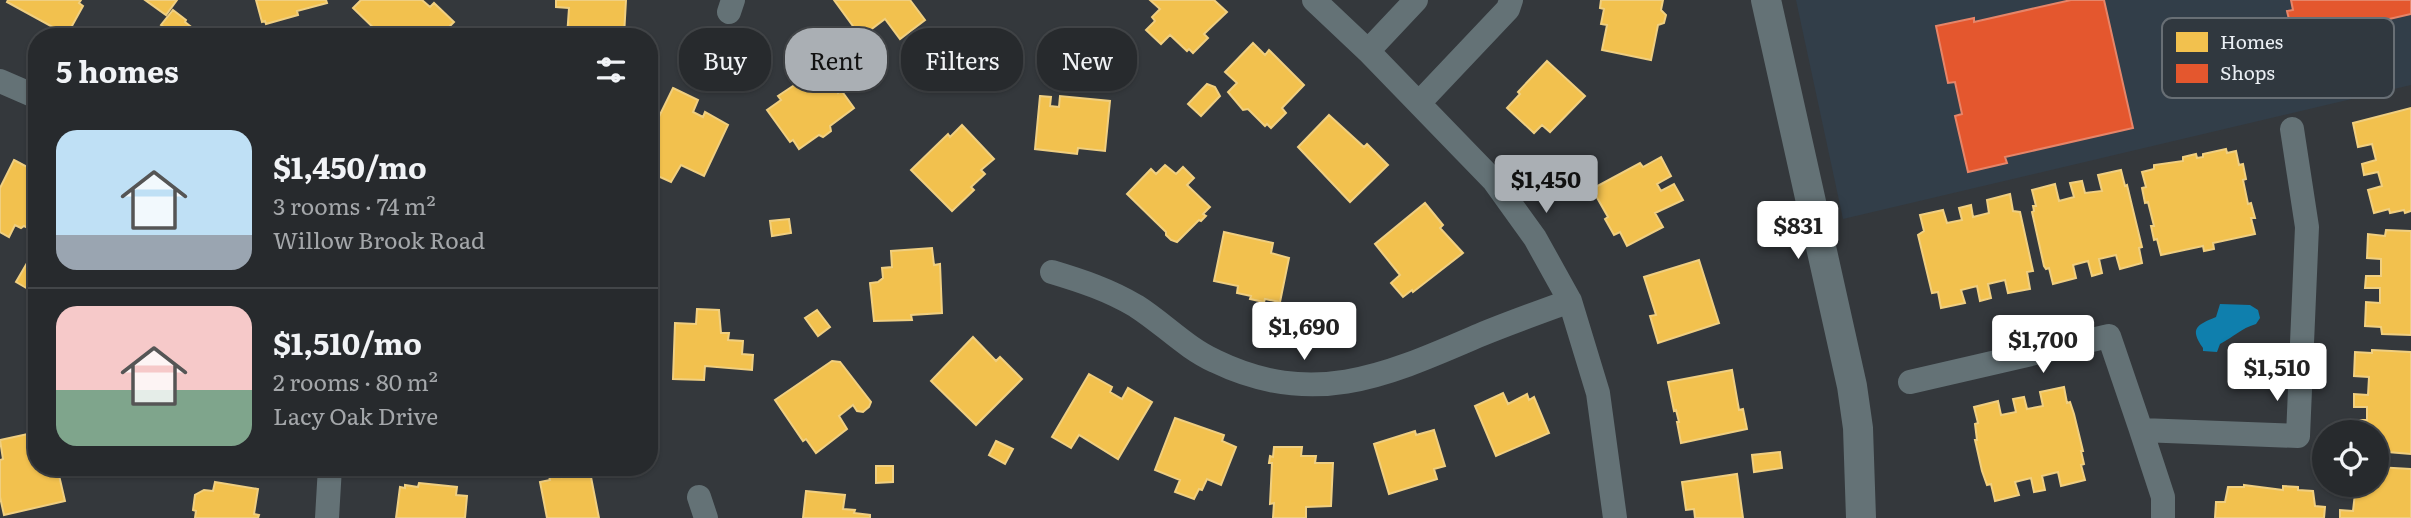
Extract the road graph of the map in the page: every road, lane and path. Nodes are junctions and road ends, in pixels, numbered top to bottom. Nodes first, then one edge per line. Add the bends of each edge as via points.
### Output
1 (1314, 0) edge
2 (1416, 0) edge
3 (1511, 0) edge
4 (1766, 0) edge
5 (1368, 51) junction
6 (0, 81) edge
7 (28, 93) edge
8 (1419, 103) junction
9 (2292, 129) dead end
10 (1052, 272) dead end
11 (1570, 300) junction
12 (1910, 382) dead end
13 (2141, 429) junction
14 (329, 476) edge
15 (327, 518) edge
16 (1615, 518) edge
17 (1861, 518) edge
18 (2163, 518) edge

1 - 5 street
2 - 5 street
3 - 8 street via 1508,9
4 - 17 street via 1852,386
5 - 8 street
6 - 7 street
8 - 11 street via 1494,181 1535,237
9 - 13 street via 2307,227 2298,436
10 - 11 street via 1095,285 1136,306 1213,361 1262,379 1313,386 1363,380 1413,364
11 - 16 street via 1598,393
12 - 13 street via 2109,336
13 - 18 street via 2163,497
14 - 15 street

